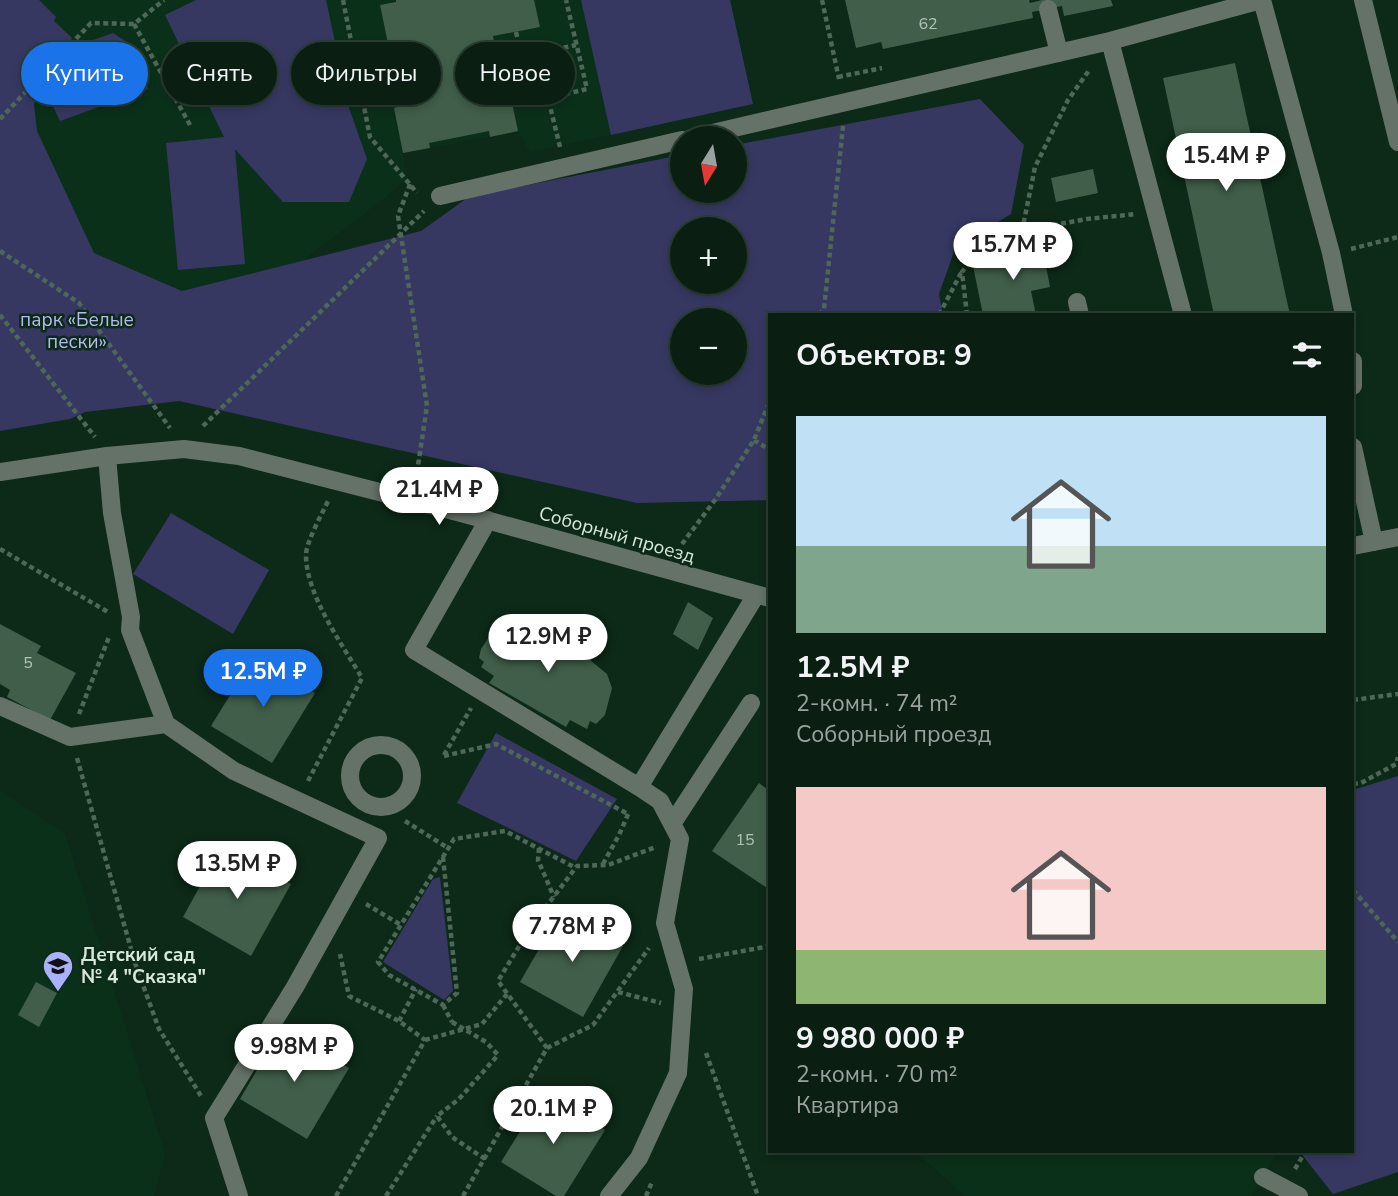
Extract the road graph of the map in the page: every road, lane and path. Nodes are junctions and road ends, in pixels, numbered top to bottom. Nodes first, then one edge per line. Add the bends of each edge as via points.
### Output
1 (164, 0) edge
2 (343, 0) edge
3 (566, 0) edge
4 (822, 0) edge
5 (1262, 0) edge
6 (1363, 0) edge
7 (1231, 4) edge
8 (1048, 9) dead end
9 (134, 24) junction
10 (516, 32) dead end
11 (1110, 41) junction
12 (518, 42) edge
13 (576, 45) joint
14 (1059, 52) junction
15 (575, 92) edge
16 (844, 103) junction
17 (550, 105) edge
18 (0, 119) edge
19 (190, 125) dead end
20 (743, 126) edge
21 (1398, 142) edge
22 (670, 143) edge
23 (560, 146) dead end
24 (410, 184) junction
25 (435, 201) junction
26 (1155, 211) junction
27 (1022, 231) junction
28 (401, 233) junction
29 (1398, 237) edge
30 (1352, 248) dead end
31 (0, 251) edge
32 (962, 272) junction
33 (821, 313) edge
34 (940, 313) edge
35 (967, 313) edge
36 (1182, 313) edge
37 (1344, 313) edge
38 (0, 315) edge
39 (768, 405) edge
40 (203, 426) dead end
41 (754, 440) junction
42 (184, 449) junction
43 (768, 449) edge
44 (1354, 452) edge
45 (107, 456) junction
46 (0, 472) edge
47 (337, 481) junction
48 (413, 501) junction
49 (488, 520) junction
50 (1398, 537) edge
51 (1374, 542) junction
52 (682, 544) dead end
53 (1354, 546) edge
54 (0, 549) edge
55 (763, 596) edge
56 (113, 613) dead end
57 (114, 627) dead end
58 (482, 691) junction
59 (1398, 694) edge
60 (1354, 700) edge
61 (751, 703) dead end
62 (0, 706) edge
63 (166, 724) junction
64 (70, 737) junction
65 (1398, 757) edge
66 (320, 760) dead end
67 (1354, 783) edge
68 (640, 785) junction
69 (396, 803) dead end
70 (628, 814) junction
71 (405, 821) dead end
72 (676, 832) junction
73 (378, 838) junction
74 (448, 848) junction
75 (539, 848) junction
76 (443, 857) junction
77 (603, 865) junction
78 (576, 867) junction
79 (1354, 891) edge
80 (554, 897) junction
81 (373, 910) dead end
82 (401, 925) junction
83 (1398, 942) edge
84 (768, 946) edge
85 (647, 950) dead end
86 (339, 952) dead end
87 (677, 963) junction
88 (416, 989) junction
89 (507, 994) junction
90 (443, 1005) junction
91 (399, 1021) junction
92 (425, 1040) junction
93 (547, 1048) junction
94 (706, 1053) dead end
95 (438, 1116) junction
96 (214, 1118) junction
97 (485, 1160) junction
98 (1263, 1177) dead end
99 (239, 1196) edge
100 (336, 1196) edge
101 (386, 1196) edge
102 (463, 1196) edge
103 (609, 1196) edge
104 (758, 1196) edge
105 (1299, 1196) edge

1 - 9 path
2 - 24 path via 370,137
3 - 13 path
4 - 16 path
5 - 7 street
5 - 37 street
6 - 21 street
7 - 11 street
8 - 14 street
9 - 18 path via 91,23
9 - 19 path
10 - 12 path
11 - 14 street
11 - 26 street
11 - 27 path via 1068,100 1035,167
13 - 15 path via 587,89
14 - 16 street
16 - 20 street
16 - 33 path
17 - 23 path
22 - 25 street
24 - 25 path
24 - 28 path via 398,216
25 - 28 path
26 - 27 path
26 - 36 street
27 - 32 path via 987,237
28 - 40 path
28 - 48 path via 428,406
29 - 30 path
31 - 42 path via 79,303
32 - 34 path
32 - 35 path
38 - 45 path
39 - 41 path
41 - 43 path
41 - 52 path
42 - 45 street, Соборный проезд
42 - 47 street, Соборный проезд via 239,456
44 - 51 street
45 - 46 street, Соборный проезд
45 - 63 street via 130,630
47 - 48 street, Соборный проезд
47 - 66 path via 305,552 310,581 323,611 362,678
48 - 49 street, Соборный проезд
49 - 55 street, Соборный проезд
49 - 58 street via 414,650
50 - 51 street
51 - 53 street
54 - 56 path
55 - 68 street
57 - 64 path
58 - 68 street
58 - 70 path via 444,756 496,744
59 - 60 path
61 - 72 street
62 - 64 street
63 - 64 street
63 - 73 street via 234,771
64 - 96 path via 135,963 159,1029
65 - 67 path via 1396,764
68 - 70 path
68 - 72 street via 660,801
69 - 73 street
70 - 77 path
71 - 74 path
72 - 77 path
72 - 87 street via 665,923
73 - 96 street via 295,987
74 - 75 path via 454,839 506,831
74 - 76 path
75 - 78 path
75 - 80 path via 538,860
76 - 82 path
76 - 90 path via 457,993
77 - 78 path
78 - 80 path
79 - 83 path
80 - 89 path via 498,981
81 - 82 path
82 - 88 path via 378,962 389,975
84 - 87 path
85 - 93 path via 593,1025
86 - 91 path via 349,996
87 - 103 street via 684,989 678,1073 639,1158
88 - 90 path
88 - 91 path
89 - 92 path via 482,1024
89 - 93 path
90 - 95 path, bridge via 452,1022 486,1042 498,1055
91 - 92 path
92 - 100 path
93 - 97 path
94 - 104 path
95 - 97 path via 452,1137
95 - 101 path
96 - 99 street
97 - 102 path
98 - 105 street

